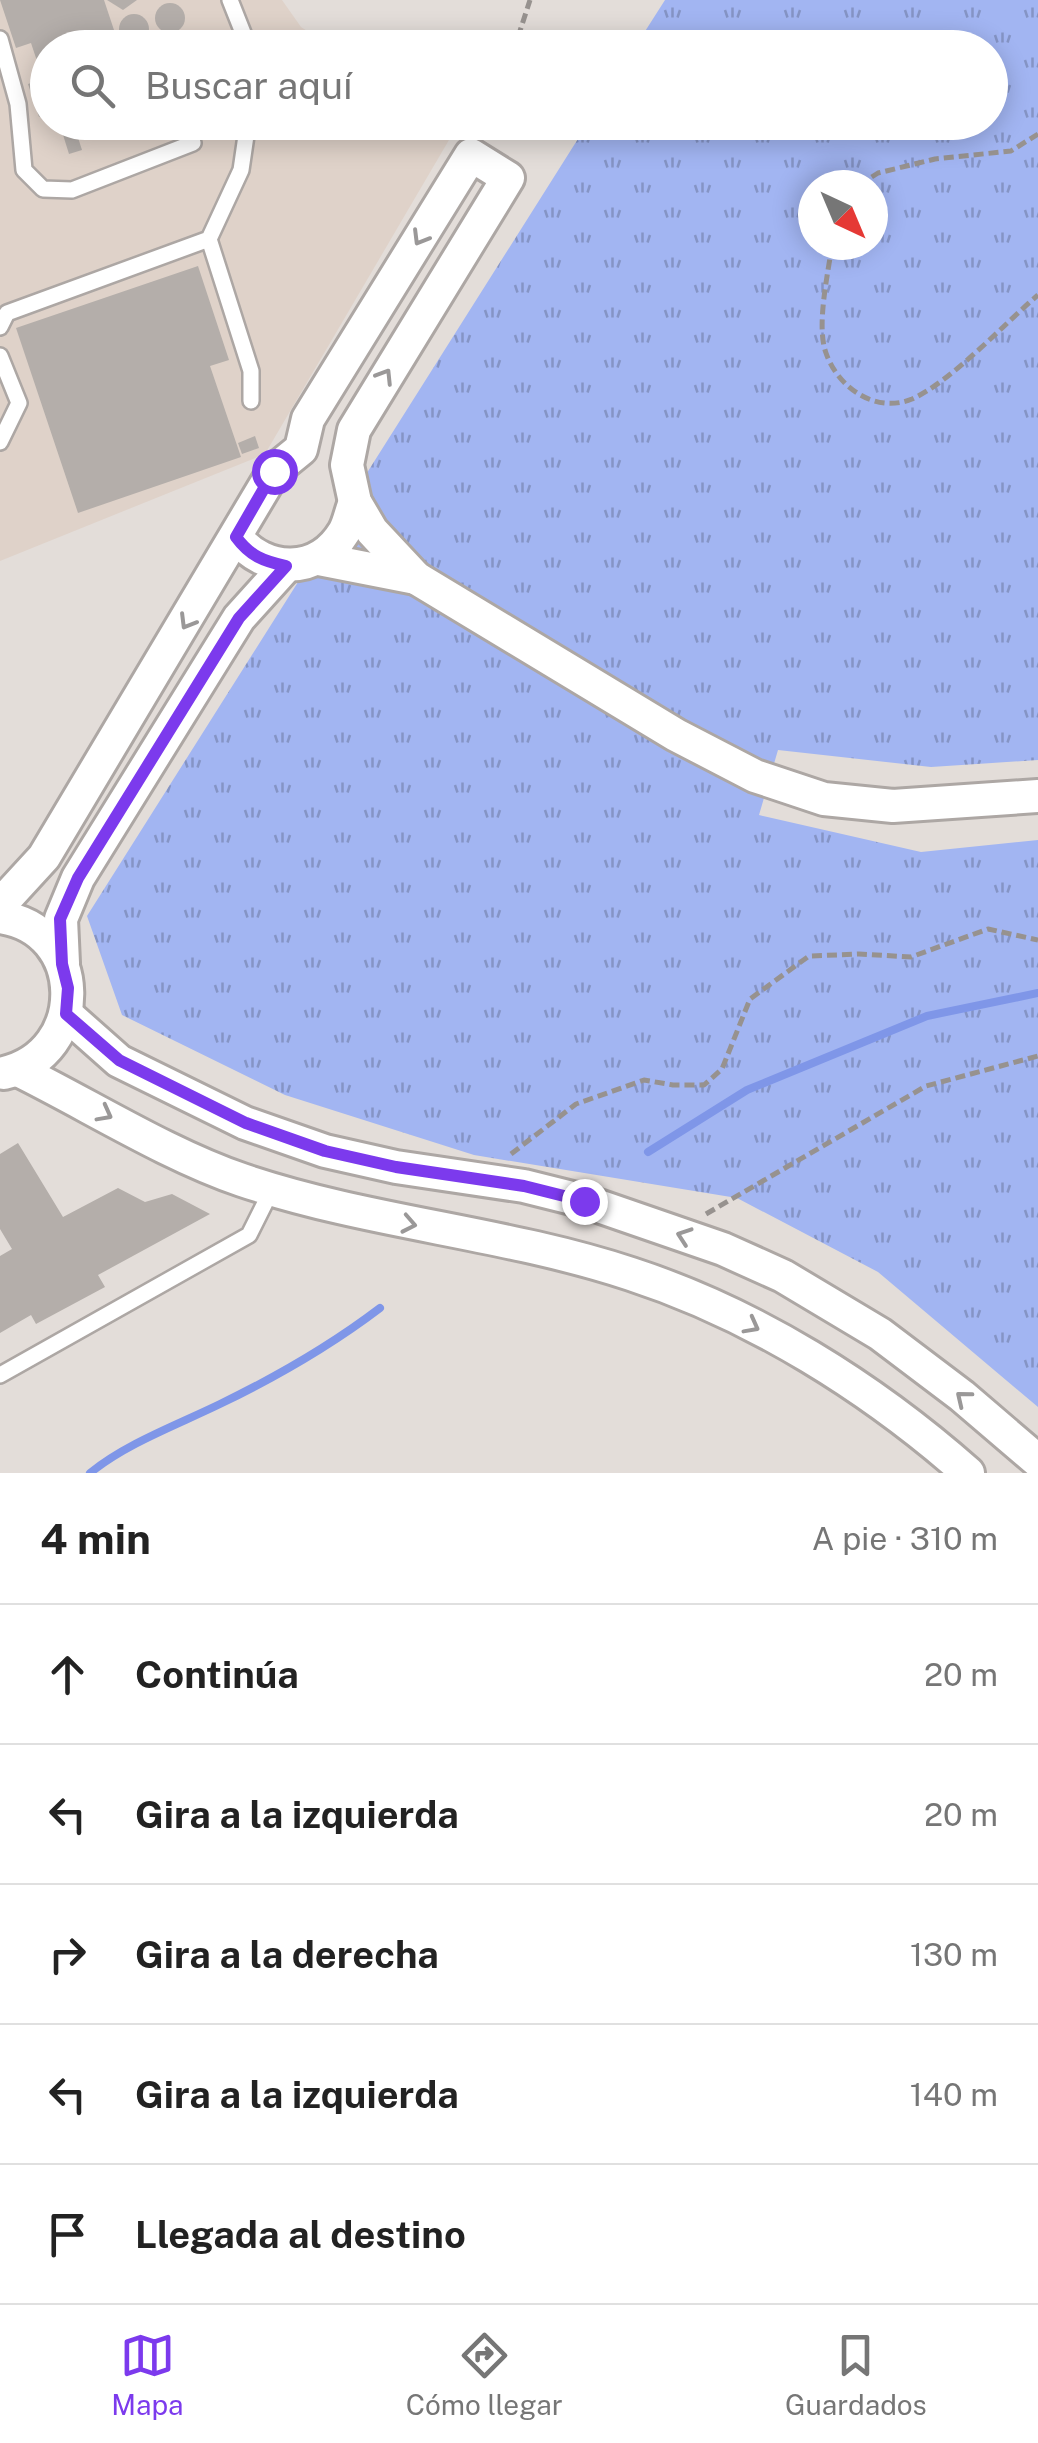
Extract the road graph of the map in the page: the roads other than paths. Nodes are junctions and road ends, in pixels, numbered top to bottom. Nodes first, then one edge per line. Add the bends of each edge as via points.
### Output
1 (230, 0) edge
2 (242, 30) edge
3 (0, 39) edge
4 (245, 140) edge
5 (193, 143) dead end
6 (209, 239) junction
7 (0, 327) edge
8 (0, 356) edge
9 (251, 401) dead end
10 (0, 442) edge
11 (301, 449) junction
12 (347, 465) junction
13 (355, 502) junction
14 (236, 537) junction
15 (319, 559) junction
16 (286, 566) junction
17 (416, 578) junction
18 (1038, 796) edge
19 (0, 905) edge
20 (0, 916) edge
21 (62, 964) junction
22 (66, 1014) junction
23 (9, 1072) edge
24 (272, 1189) junction
25 (0, 1375) edge
26 (1038, 1461) edge
27 (968, 1473) edge

1 - 2 lane
3 - 5 lane via 18,104 24,170 44,189 72,190
4 - 6 lane via 241,170
6 - 7 lane via 8,314
6 - 9 lane via 251,371
8 - 10 lane via 19,403
11 - 12 street via 329,448
12 -> 11 street via 354,430 508,178 470,155 308,419
11 - 14 street via 274,471
12 - 13 street
13 - 15 street via 344,533
13 - 17 street via 372,532
14 - 16 street via 262,561
14 -> 19 street via 44,858
15 - 16 street
15 - 17 street
16 - 21 street via 239,618 78,878 60,919
17 - 18 street via 755,776 824,799 892,806
20 - 21 street via 29,926
21 - 22 street
22 - 23 street via 40,1057
26 -> 22 street via 880,1334 783,1276 584,1201 325,1151 246,1123 119,1060
23 -> 24 street via 180,1154
24 - 25 lane via 248,1235
24 -> 27 street via 349,1212 522,1245 631,1274 712,1305 858,1388

